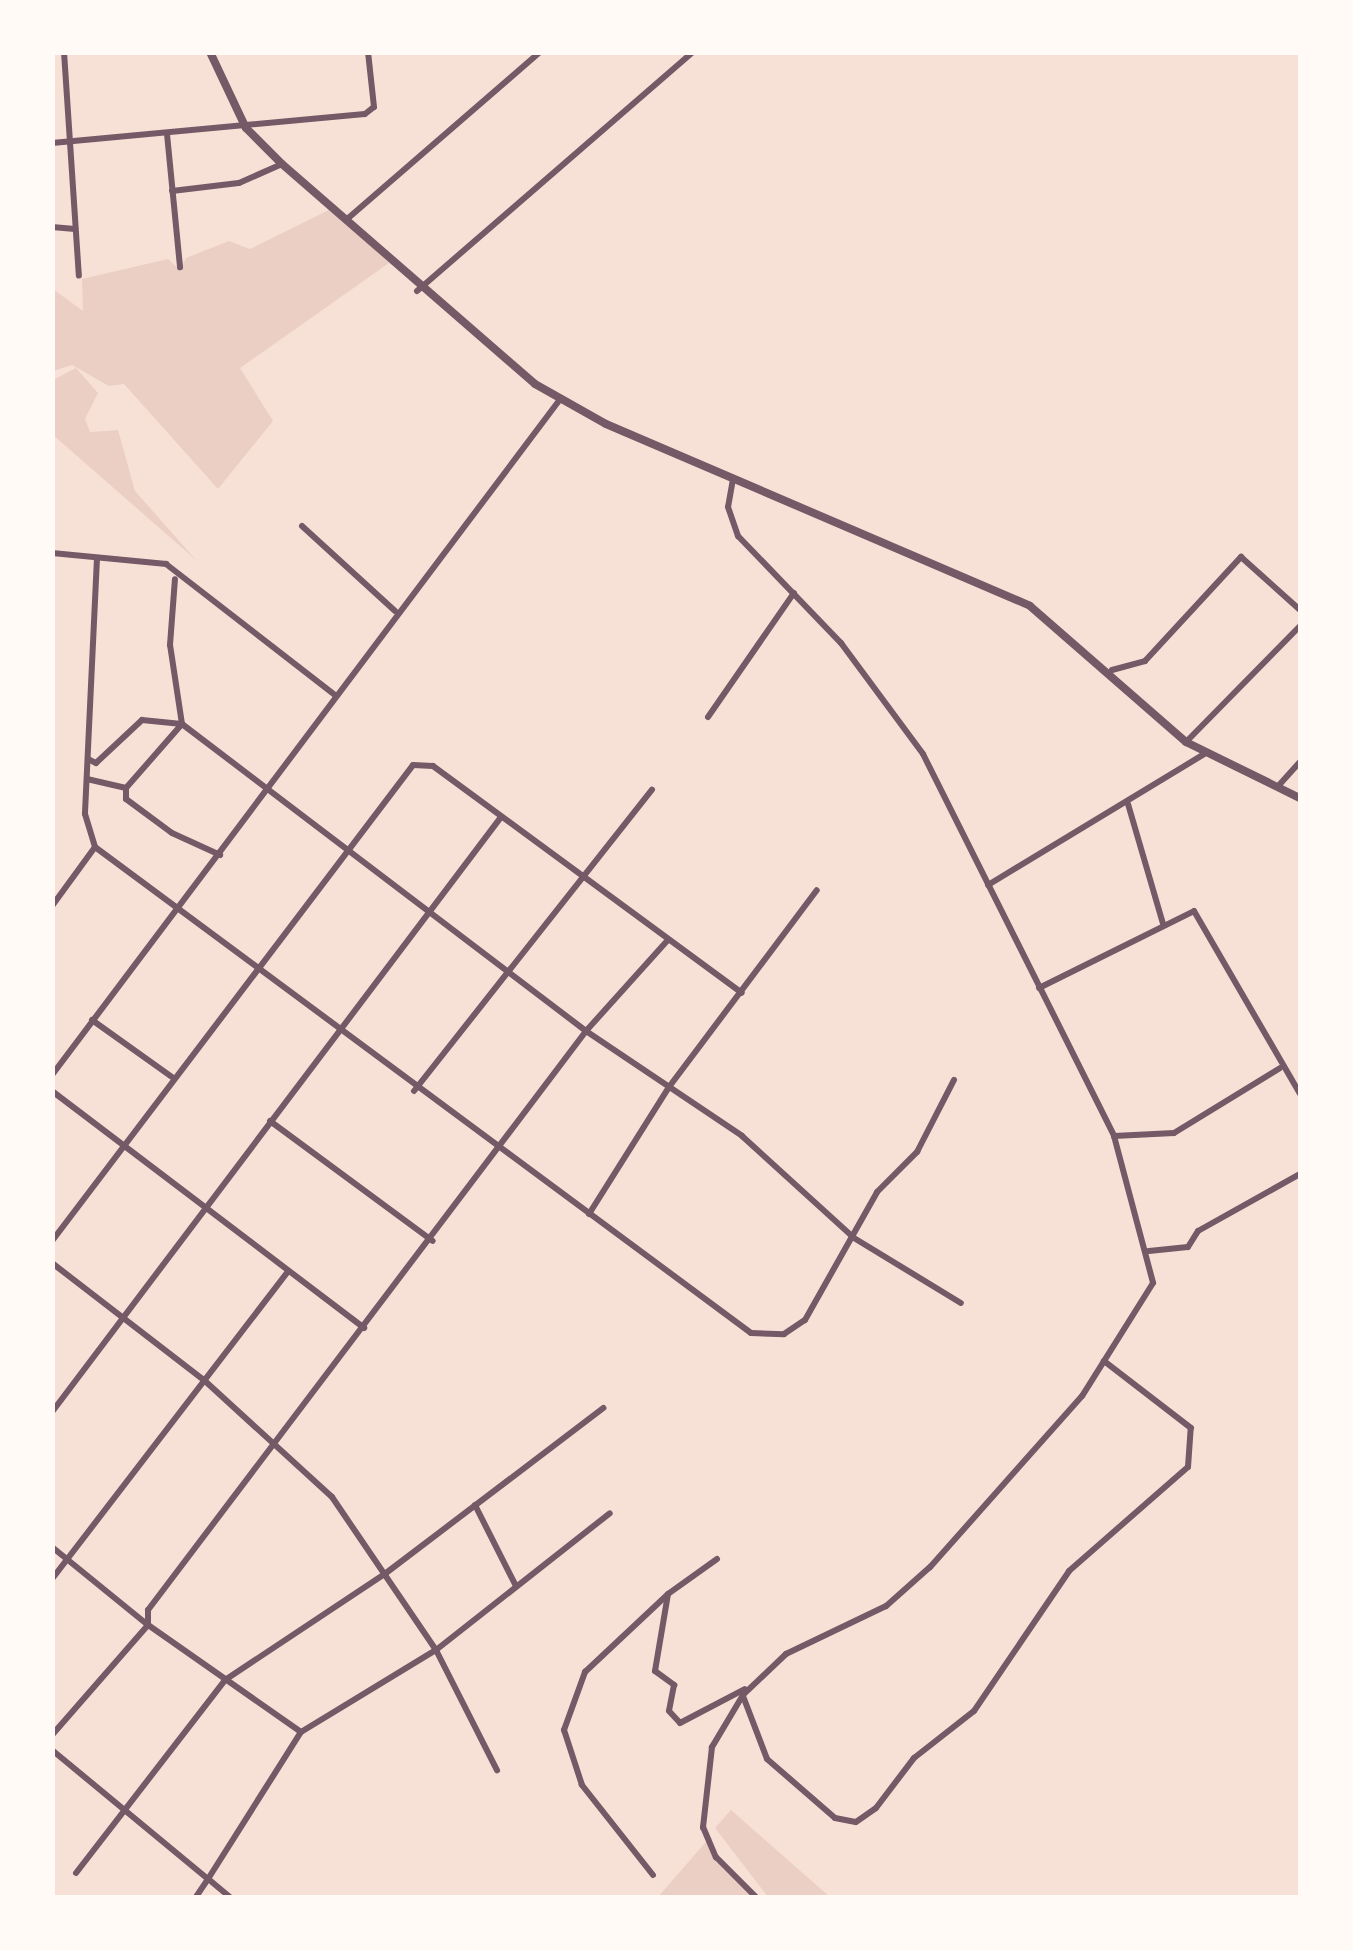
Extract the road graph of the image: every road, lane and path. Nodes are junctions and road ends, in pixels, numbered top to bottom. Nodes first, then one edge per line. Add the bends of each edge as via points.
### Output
1 (64, 52) edge
2 (210, 52) edge
3 (368, 52) edge
4 (540, 52) edge
5 (692, 52) edge
6 (246, 128) junction
7 (166, 134) junction
8 (69, 141) junction
9 (52, 142) edge
10 (282, 164) junction
11 (172, 190) junction
12 (345, 221) junction
13 (52, 227) edge
14 (75, 229) junction
15 (180, 267) dead end
16 (79, 275) dead end
17 (417, 291) junction
18 (562, 397) junction
19 (734, 477) junction
20 (302, 526) dead end
21 (52, 552) edge
22 (97, 558) junction
23 (176, 578) junction
24 (794, 593) junction
25 (1300, 610) edge
26 (395, 611) junction
27 (1300, 626) edge
28 (1112, 670) junction
29 (335, 695) junction
30 (708, 717) dead end
31 (182, 724) junction
32 (1186, 742) junction
33 (1204, 754) junction
34 (88, 759) junction
35 (1300, 762) edge
36 (87, 779) junction
37 (1280, 784) junction
38 (126, 788) junction
39 (270, 790) junction
40 (652, 790) dead end
41 (1300, 798) edge
42 (1128, 803) junction
43 (500, 817) junction
44 (95, 847) junction
45 (346, 848) junction
46 (220, 855) junction
47 (577, 879) junction
48 (988, 885) junction
49 (818, 890) dead end
50 (52, 906) edge
51 (429, 911) junction
52 (174, 912) junction
53 (1164, 924) junction
54 (667, 941) junction
55 (507, 970) junction
56 (256, 971) junction
57 (1039, 988) junction
58 (742, 993) junction
59 (92, 1020) junction
60 (334, 1030) junction
61 (586, 1032) junction
62 (1280, 1068) junction
63 (52, 1075) edge
64 (172, 1076) junction
65 (954, 1080) dead end
66 (669, 1087) junction
67 (52, 1091) edge
68 (414, 1091) junction
69 (1300, 1094) edge
70 (270, 1121) junction
71 (1114, 1136) junction
72 (122, 1146) junction
73 (503, 1149) junction
74 (1300, 1174) edge
75 (206, 1209) junction
76 (588, 1214) junction
77 (854, 1238) junction
78 (432, 1241) junction
79 (52, 1242) edge
80 (1149, 1251) junction
81 (52, 1264) edge
82 (288, 1270) junction
83 (961, 1304) dead end
84 (122, 1315) junction
85 (364, 1328) junction
86 (1104, 1361) junction
87 (205, 1380) junction
88 (603, 1408) dead end
89 (52, 1412) edge
90 (274, 1442) junction
91 (475, 1506) junction
92 (610, 1513) dead end
93 (52, 1547) edge
94 (717, 1559) dead end
95 (68, 1560) junction
96 (386, 1573) junction
97 (52, 1579) edge
98 (516, 1586) junction
99 (668, 1594) junction
100 (148, 1625) junction
101 (436, 1650) junction
102 (225, 1680) junction
103 (751, 1688) junction
104 (743, 1695) junction
105 (301, 1732) junction
106 (52, 1736) edge
107 (52, 1750) edge
108 (497, 1770) dead end
109 (122, 1807) junction
110 (76, 1873) dead end
111 (653, 1874) dead end
112 (208, 1880) junction
113 (195, 1898) edge
114 (231, 1898) edge
115 (756, 1898) edge

1 - 8 street
2 - 6 street
3 - 6 street via 373,112
4 - 12 street
5 - 17 street
6 - 7 street
6 - 10 street
7 - 8 street
7 - 11 street
8 - 9 street
8 - 14 street
10 - 11 street via 239,183
10 - 12 street
11 - 15 street
12 - 17 street
13 - 14 street
14 - 16 street
17 - 18 street
18 - 19 street
18 - 26 street
19 - 24 street via 730,522
19 - 28 street via 1030,606
20 - 26 street
21 - 22 street
22 - 23 street via 164,564
22 - 34 street
23 - 29 street via 215,594
23 - 31 street via 170,645
24 - 30 street
24 - 48 street via 907,726
25 - 28 street via 1240,557 1145,661
26 - 29 street
27 - 32 street
28 - 32 street
29 - 39 street
31 - 34 street via 142,720 96,764
31 - 38 street
31 - 39 street
32 - 33 street
33 - 37 street
33 - 42 street
34 - 36 street
35 - 37 street
36 - 38 street
36 - 44 street
37 - 41 street
38 - 46 street via 126,799 172,833
39 - 45 street
39 - 46 street
40 - 47 street
42 - 48 street
42 - 53 street
43 - 45 street via 424,762
43 - 47 street
43 - 51 street
44 - 50 street
44 - 52 street
45 - 51 street
45 - 56 street
46 - 52 street
47 - 54 street
47 - 55 street
48 - 57 street
49 - 58 street
51 - 55 street
51 - 60 street
52 - 56 street
52 - 59 street
53 - 57 street
53 - 62 street via 1194,911
54 - 58 street
54 - 61 street
55 - 61 street
55 - 68 street
56 - 60 street
56 - 64 street
57 - 71 street
58 - 66 street
59 - 63 street
59 - 64 street
60 - 68 street
60 - 70 street
61 - 66 street
61 - 73 street
62 - 69 street
62 - 71 street via 1174,1133
64 - 72 street
65 - 77 street
66 - 76 street
66 - 77 street via 770,1158
67 - 72 street
68 - 73 street
70 - 75 street
70 - 78 street
71 - 80 street
72 - 75 street
72 - 79 street
73 - 76 street
73 - 78 street
74 - 80 street via 1198,1231 1188,1247
75 - 82 street
75 - 84 street
76 - 77 street via 766,1338 806,1320
77 - 83 street
78 - 85 street
80 - 86 street via 1154,1283
81 - 84 street
82 - 85 street
82 - 87 street
84 - 87 street
84 - 89 street
85 - 90 street
86 - 103 street via 930,1567 886,1606 786,1654
86 - 104 street via 1191,1428 1188,1467 1069,1570 974,1711 914,1758 876,1808 856,1822 834,1818 767,1759
87 - 90 street
87 - 95 street
88 - 91 street
90 - 96 street via 332,1498
90 - 100 street via 148,1610
91 - 96 street
91 - 98 street
92 - 98 street
93 - 95 street
94 - 99 street
95 - 97 street
95 - 100 street
96 - 101 street
96 - 102 street
98 - 101 street
99 - 103 street via 652,1652 654,1671 674,1685 670,1711 680,1722 693,1720
99 - 111 street via 585,1672 564,1730 582,1785
100 - 102 street
100 - 106 street
101 - 105 street
101 - 108 street
102 - 105 street
102 - 109 street
103 - 104 street
104 - 115 street via 712,1747 704,1827 716,1857
105 - 112 street
107 - 109 street
109 - 110 street
109 - 112 street
112 - 113 street
112 - 114 street

